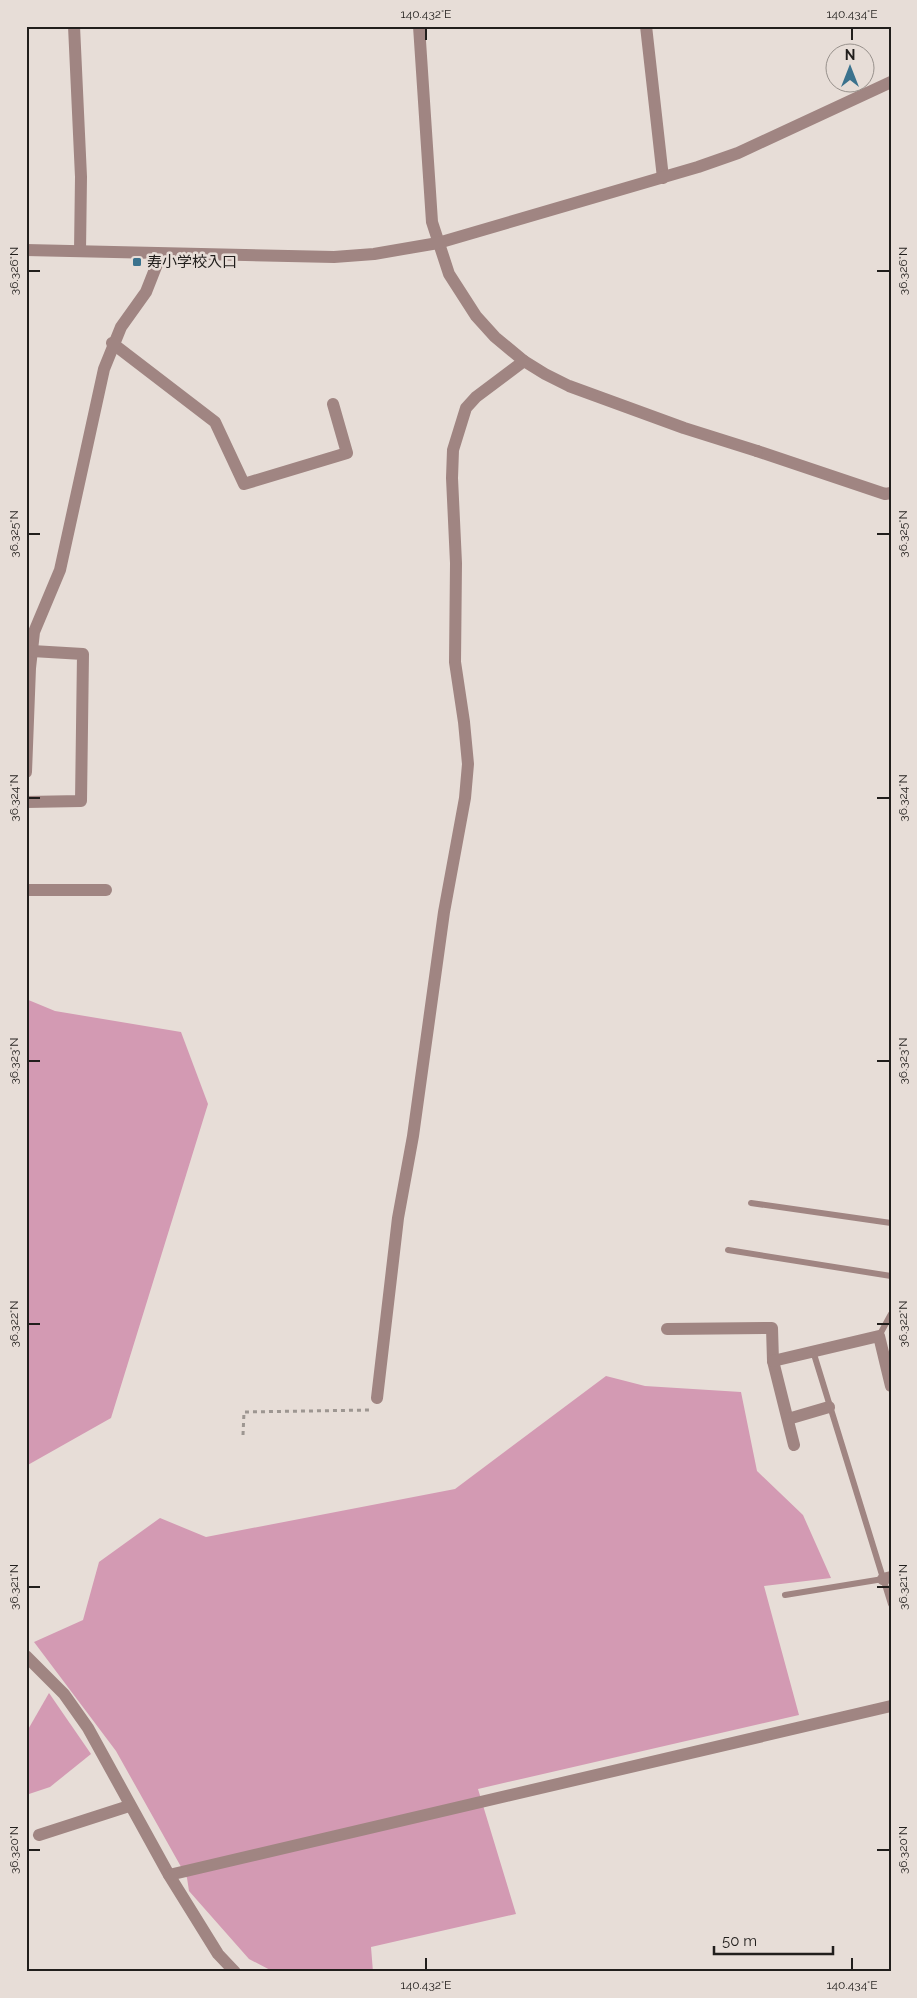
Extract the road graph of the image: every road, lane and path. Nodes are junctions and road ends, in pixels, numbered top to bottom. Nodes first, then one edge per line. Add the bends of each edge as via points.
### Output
1 (74, 26) edge
2 (419, 26) edge
3 (646, 26) edge
4 (891, 82) edge
5 (663, 178) junction
6 (438, 243) junction
7 (26, 250) edge
8 (80, 251) junction
9 (161, 254) junction
10 (112, 343) junction
11 (524, 361) junction
12 (333, 404) dead end
13 (889, 494) edge
14 (30, 633) edge
15 (32, 651) junction
16 (26, 772) edge
17 (26, 802) edge
18 (26, 890) edge
19 (106, 890) dead end
20 (751, 1203) dead end
21 (891, 1223) edge
22 (728, 1250) dead end
23 (891, 1276) edge
24 (891, 1314) edge
25 (666, 1329) dead end
26 (879, 1336) junction
27 (813, 1351) junction
28 (772, 1361) junction
29 (890, 1383) edge
30 (377, 1398) joint
31 (829, 1407) junction
32 (788, 1419) junction
33 (243, 1435) dead end
34 (794, 1445) dead end
35 (887, 1578) edge
36 (785, 1596) dead end
37 (891, 1604) edge
38 (26, 1656) edge
39 (891, 1706) edge
40 (129, 1806) junction
41 (39, 1835) dead end
42 (169, 1876) junction
43 (235, 1972) edge

1 - 8 street via 81,177
2 - 6 street via 430,201
3 - 5 street
4 - 5 street via 738,153
5 - 6 street
6 - 9 street via 334,257
6 - 11 street via 443,262 460,295 495,337
7 - 8 street
8 - 9 street
9 - 10 street via 146,292
10 - 12 street via 215,422 244,484 347,453
10 - 14 street via 60,570
11 - 13 street via 569,386 684,428
11 - 30 street via 466,408 453,450 455,662 468,764 398,1218
14 - 15 street
15 - 16 street
15 - 17 street via 84,654 81,801
18 - 19 street
20 - 21 lane
22 - 23 lane
24 - 26 lane
25 - 28 street via 772,1328
26 - 27 street
26 - 29 street
27 - 28 street
27 - 31 lane
28 - 32 street
30 - 33 path via 377,1410 244,1412
31 - 32 street
31 - 35 lane
32 - 34 street
35 - 36 lane
35 - 37 lane
38 - 40 street via 64,1694 88,1728
39 - 42 street
40 - 41 street
40 - 42 street
42 - 43 street via 218,1954

